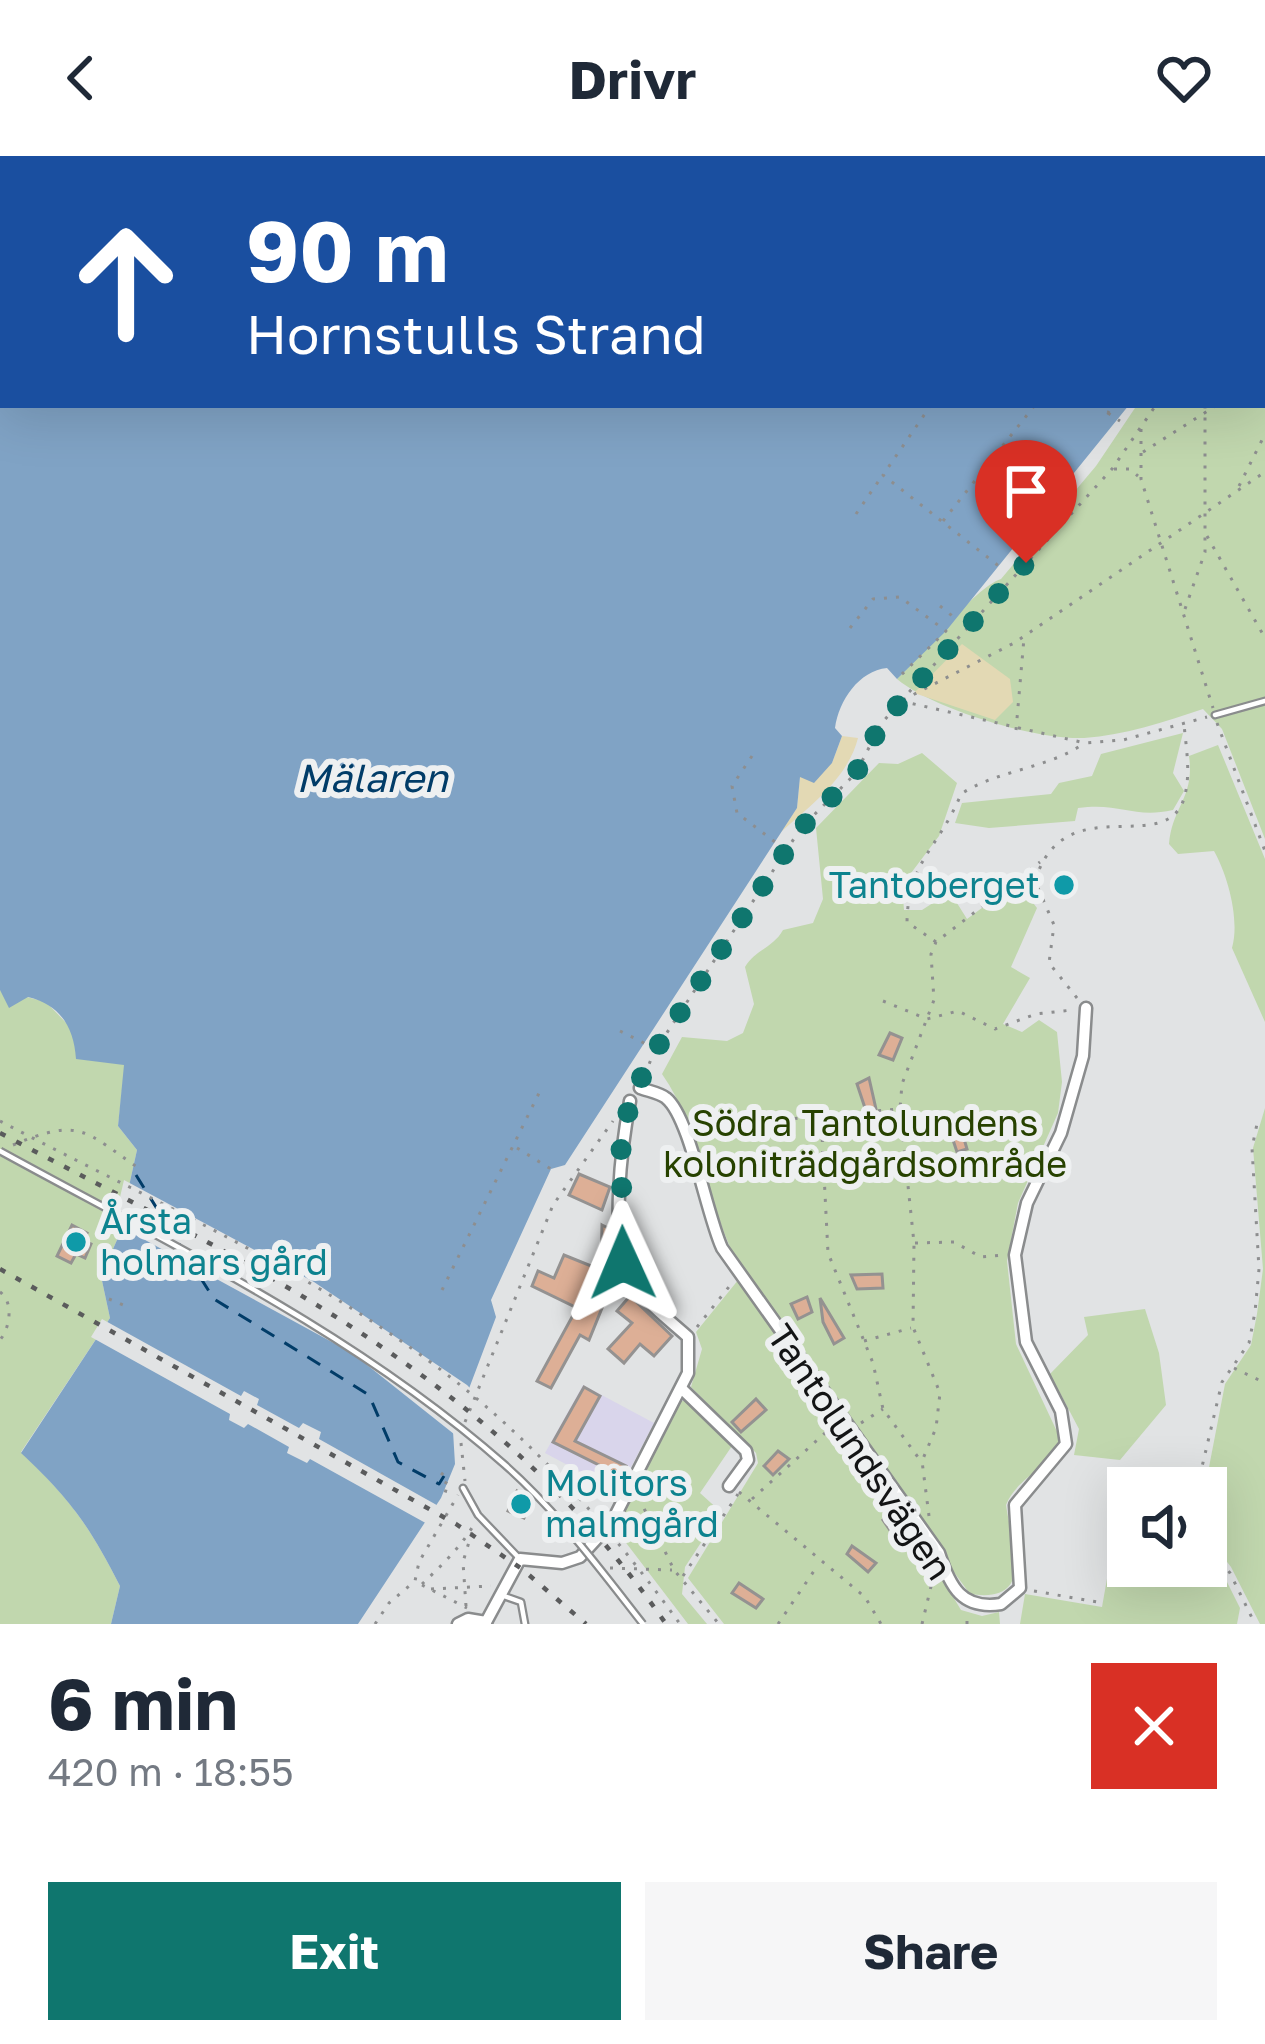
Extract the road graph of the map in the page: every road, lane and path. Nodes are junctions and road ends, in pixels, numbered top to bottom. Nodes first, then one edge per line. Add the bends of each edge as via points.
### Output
1 (929, 408) edge
2 (1033, 408) edge
3 (1102, 408) edge
4 (1110, 408) edge
5 (1154, 408) edge
6 (1205, 408) edge
7 (1213, 408) edge
8 (1108, 413) junction
9 (1204, 414) junction
10 (1120, 421) dead end
11 (1141, 428) junction
12 (1265, 434) edge
13 (1141, 453) junction
14 (1112, 469) junction
15 (1265, 472) edge
16 (884, 475) junction
17 (1141, 479) junction
18 (1238, 490) junction
19 (1207, 510) junction
20 (856, 514) dead end
21 (943, 521) junction
22 (1206, 535) junction
23 (1160, 541) junction
24 (1000, 567) dead end
25 (940, 606) dead end
26 (1183, 614) junction
27 (956, 619) dead end
28 (850, 628) dead end
29 (1024, 636) junction
30 (1265, 638) edge
31 (896, 679) dead end
32 (902, 701) junction
33 (1265, 701) edge
34 (1215, 715) junction
35 (1184, 724) junction
36 (1016, 730) junction
37 (1085, 743) junction
38 (752, 756) dead end
39 (775, 842) dead end
40 (1265, 851) edge
41 (1040, 862) junction
42 (936, 942) junction
43 (883, 1001) dead end
44 (1086, 1008) junction
45 (926, 1019) junction
46 (620, 1031) dead end
47 (657, 1049) junction
48 (542, 1087) dead end
49 (640, 1088) junction
50 (630, 1101) junction
51 (897, 1109) junction
52 (821, 1115) junction
53 (1258, 1119) dead end
54 (0, 1121) edge
55 (692, 1134) dead end
56 (514, 1146) junction
57 (0, 1151) edge
58 (140, 1169) dead end
59 (551, 1169) dead end
60 (914, 1243) junction
61 (1003, 1256) dead end
62 (730, 1286) dead end
63 (442, 1290) dead end
64 (0, 1292) edge
65 (110, 1299) dead end
66 (123, 1306) dead end
67 (911, 1328) junction
68 (688, 1337) junction
69 (0, 1340) edge
70 (864, 1341) junction
71 (1234, 1368) junction
72 (1265, 1383) edge
73 (682, 1389) junction
74 (883, 1409) junction
75 (837, 1423) dead end
76 (856, 1426) dead end
77 (922, 1461) junction
78 (1202, 1467) edge
79 (441, 1473) dead end
80 (464, 1488) junction
81 (734, 1489) junction
82 (449, 1492) dead end
83 (627, 1492) junction
84 (751, 1500) junction
85 (932, 1526) dead end
86 (580, 1557) junction
87 (520, 1559) junction
88 (942, 1562) junction
89 (820, 1563) junction
90 (674, 1570) junction
91 (1227, 1570) edge
92 (682, 1578) junction
93 (509, 1579) junction
94 (418, 1583) junction
95 (1020, 1588) junction
96 (431, 1589) junction
97 (467, 1591) junction
98 (498, 1599) junction
99 (1097, 1602) dead end
100 (969, 1604) junction
101 (464, 1616) edge
102 (487, 1623) edge
103 (375, 1624) edge
104 (525, 1624) edge
105 (643, 1624) edge
106 (680, 1624) edge
107 (718, 1624) edge
108 (778, 1624) edge
109 (881, 1624) edge
110 (922, 1624) edge
111 (967, 1624) edge
112 (1255, 1624) edge

1 - 16 path
2 - 21 path
3 - 8 path
4 - 8 path
5 - 11 path
6 - 9 path
7 - 9 path
8 - 10 path
9 - 13 path
9 - 19 path
11 - 13 path
11 - 14 path
12 - 18 path
13 - 17 path
14 - 17 path
14 - 32 path
15 - 18 path
16 - 20 path
16 - 21 path
17 - 23 path
18 - 19 path
19 - 22 path
19 - 23 path
21 - 24 path
22 - 26 path
22 - 30 path
23 - 26 path
23 - 29 path
25 - 27 path
26 - 34 path
28 - 31 path via 873,599 900,597 946,632
29 - 32 path
29 - 36 path
32 - 36 path
32 - 47 path via 856,773 801,828
33 - 34 lane
34 - 35 path
34 - 40 path
35 - 37 path
35 - 41 path via 1186,796 1175,811 1143,829 1067,833
36 - 37 path
37 - 42 path via 961,794 944,835 907,884 907,922
38 - 39 path via 732,786 737,813
41 - 42 path
41 - 44 path via 1035,881 1054,925 1049,963
42 - 45 path
43 - 45 path
44 - 45 path via 995,1029 958,1011
44 - 95 street via 1083,1056 1015,1255 1026,1342 1068,1429 1058,1458 1015,1505
45 - 51 path
46 - 47 path
47 - 49 path
48 - 56 path
49 - 50 lane
49 - 88 street, Tantolundsvägen via 666,1098 677,1113 722,1248
50 - 68 street via 621,1150 623,1263 644,1299
50 - 80 path via 553,1205 518,1285 460,1437
51 - 52 path
51 - 60 path
52 - 55 path via 772,1114
52 - 70 path via 828,1253
53 - 71 path via 1258,1290 1249,1343
54 - 106 path, bridge via 294,1275 429,1361 605,1525
56 - 59 path
56 - 63 path
57 - 58 path via 44,1132 96,1133
57 - 105 lane, bridge via 250,1286 406,1386 507,1466
60 - 61 path via 954,1242 981,1257
60 - 67 path
62 - 68 path
64 - 69 path via 8,1305
65 - 66 path
67 - 70 path
67 - 77 path via 940,1393
68 - 73 street
70 - 74 path
71 - 72 path
71 - 78 path via 1222,1382
73 - 81 street via 746,1451
73 - 83 street
74 - 76 path
74 - 77 path
75 - 84 path
77 - 85 path
79 - 82 path
80 - 87 lane
80 - 94 path via 419,1562
81 - 84 path
81 - 92 path
83 - 86 street
83 - 90 path via 639,1498
84 - 89 path
86 - 87 street
86 - 90 path via 594,1569
87 - 93 street
88 - 100 street, Tantolundsvägen
88 - 110 path
89 - 108 path
89 - 109 path via 865,1597
90 - 92 path
91 - 112 path
92 - 107 path
93 - 97 path
93 - 98 street
94 - 96 path
94 - 97 path via 474,1525 463,1562
94 - 103 path
95 - 99 path
95 - 100 street, Tantolundsvägen via 1001,1604
96 - 97 path
96 - 101 path
97 - 101 path
98 - 102 street
98 - 104 lane via 514,1597
100 - 111 path
101 - 102 street

